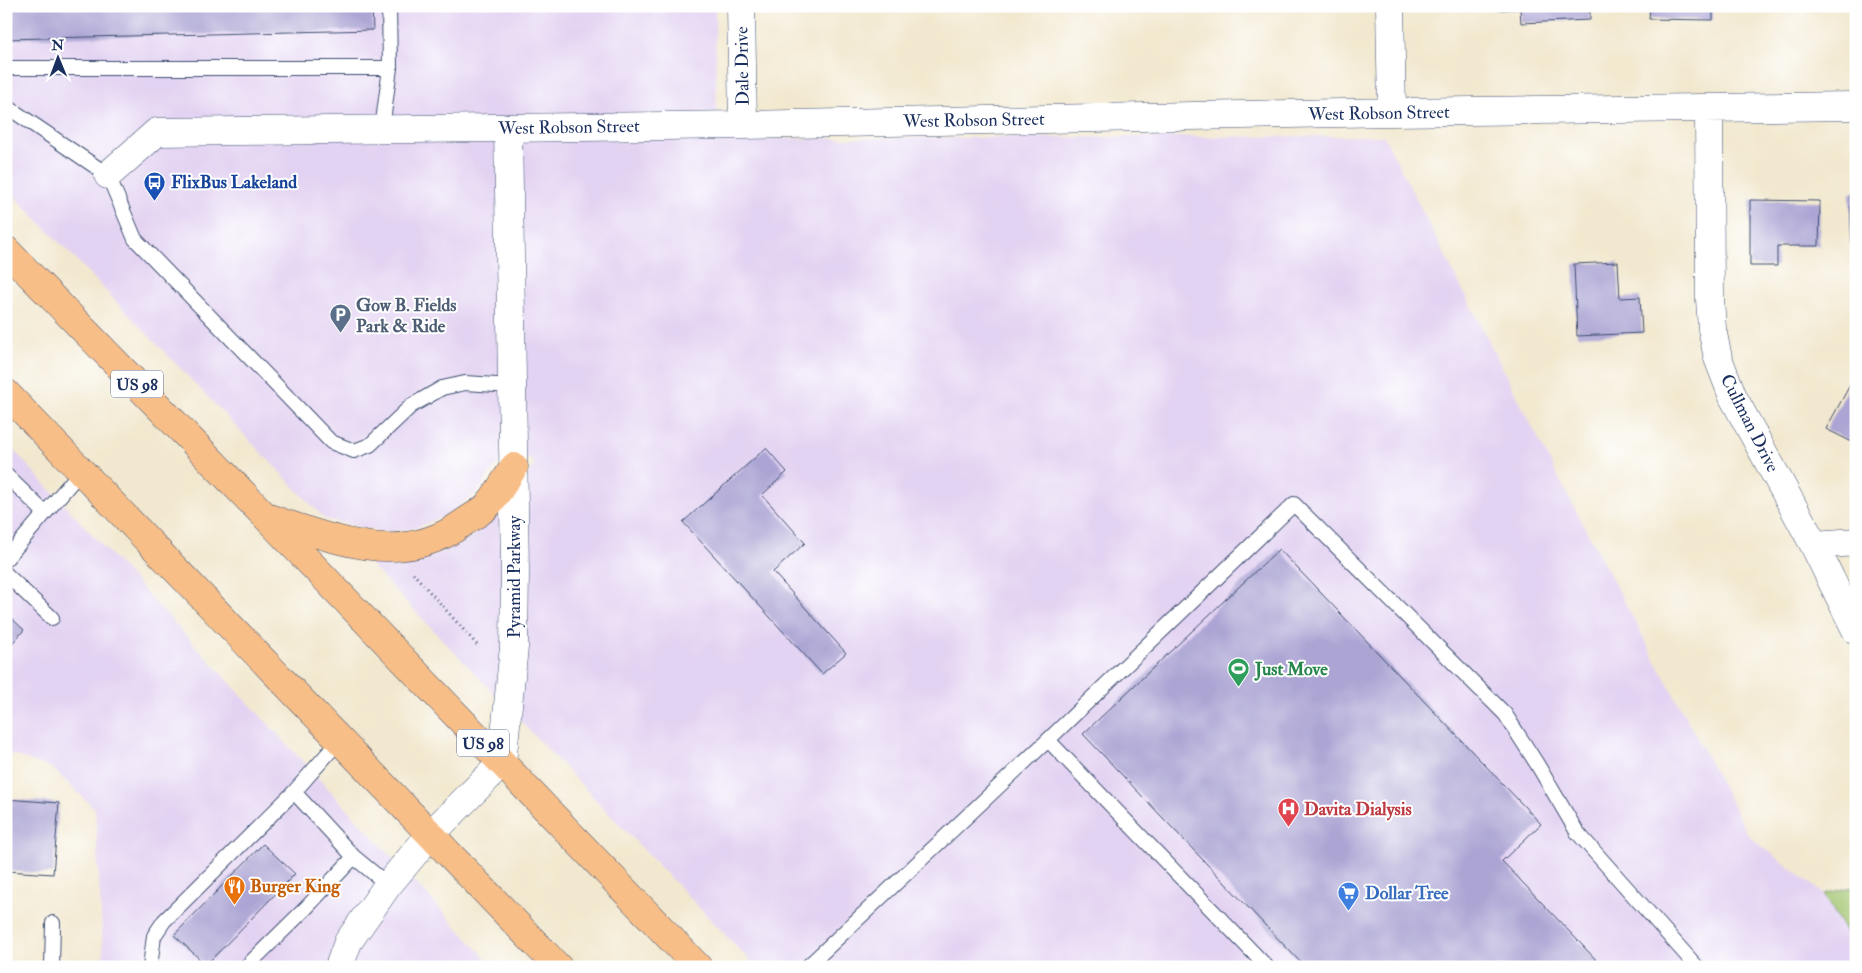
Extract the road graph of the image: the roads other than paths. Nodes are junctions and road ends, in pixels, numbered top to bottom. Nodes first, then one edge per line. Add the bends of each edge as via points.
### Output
1 (389, 6) edge
2 (740, 6) edge
3 (1390, 6) edge
4 (6, 68) edge
5 (390, 68) junction
6 (6, 106) edge
7 (1856, 106) edge
8 (1709, 108) junction
9 (1392, 112) junction
10 (744, 125) junction
11 (508, 128) junction
12 (382, 129) junction
13 (108, 175) junction
14 (6, 250) edge
15 (512, 386) junction
16 (6, 393) edge
17 (514, 467) junction
18 (82, 471) junction
19 (6, 475) edge
20 (45, 513) junction
21 (267, 518) junction
22 (1856, 542) edge
23 (1814, 545) junction
24 (6, 559) edge
25 (6, 574) edge
26 (52, 618) dead end
27 (1856, 630) edge
28 (1048, 740) junction
29 (340, 741) junction
30 (502, 762) junction
31 (294, 792) junction
32 (430, 835) junction
33 (354, 857) junction
34 (388, 885) junction
35 (53, 923) dead end
36 (52, 967) edge
37 (150, 967) edge
38 (246, 967) edge
39 (339, 967) edge
40 (558, 967) edge
41 (698, 967) edge
42 (807, 967) edge
43 (1267, 967) edge
44 (1697, 967) edge

1 - 5 lane
2 - 10 street, Dale Drive
3 - 9 street
4 - 5 lane
5 - 12 lane
6 - 13 lane
7 - 8 street, West Robson Street
8 - 9 street, West Robson Street
8 - 23 street, Cullman Drive via 1710,300 1718,358 1733,397
9 - 10 street, West Robson Street
10 - 11 street, West Robson Street
11 - 12 street, West Robson Street
11 - 15 street, Pyramid Parkway
12 - 13 street, West Robson Street via 157,132
13 - 15 lane via 135,239 331,442 354,451 370,444 411,406 442,388 465,382
14 - 21 main road, US 98
15 - 17 street, Pyramid Parkway
16 - 18 main road
17 - 21 main road via 487,506 453,530 416,546 382,548 337,539
17 - 30 street, Pyramid Parkway via 514,647
18 - 20 lane
18 - 29 main road
19 - 20 lane
20 - 24 lane
21 - 30 main road, US 98
22 - 23 street
23 - 27 street, Cullman Drive
25 - 26 lane
28 - 42 lane
28 - 43 lane
28 - 44 lane via 1294,504 1505,714 1577,832
29 - 31 lane
29 - 32 main road
30 - 32 street
30 - 41 main road, US 98
31 - 33 lane
31 - 37 lane via 164,920 154,936
32 - 34 street
32 - 40 main road
33 - 34 lane
33 - 38 lane
34 - 39 street via 348,942
35 - 36 lane

